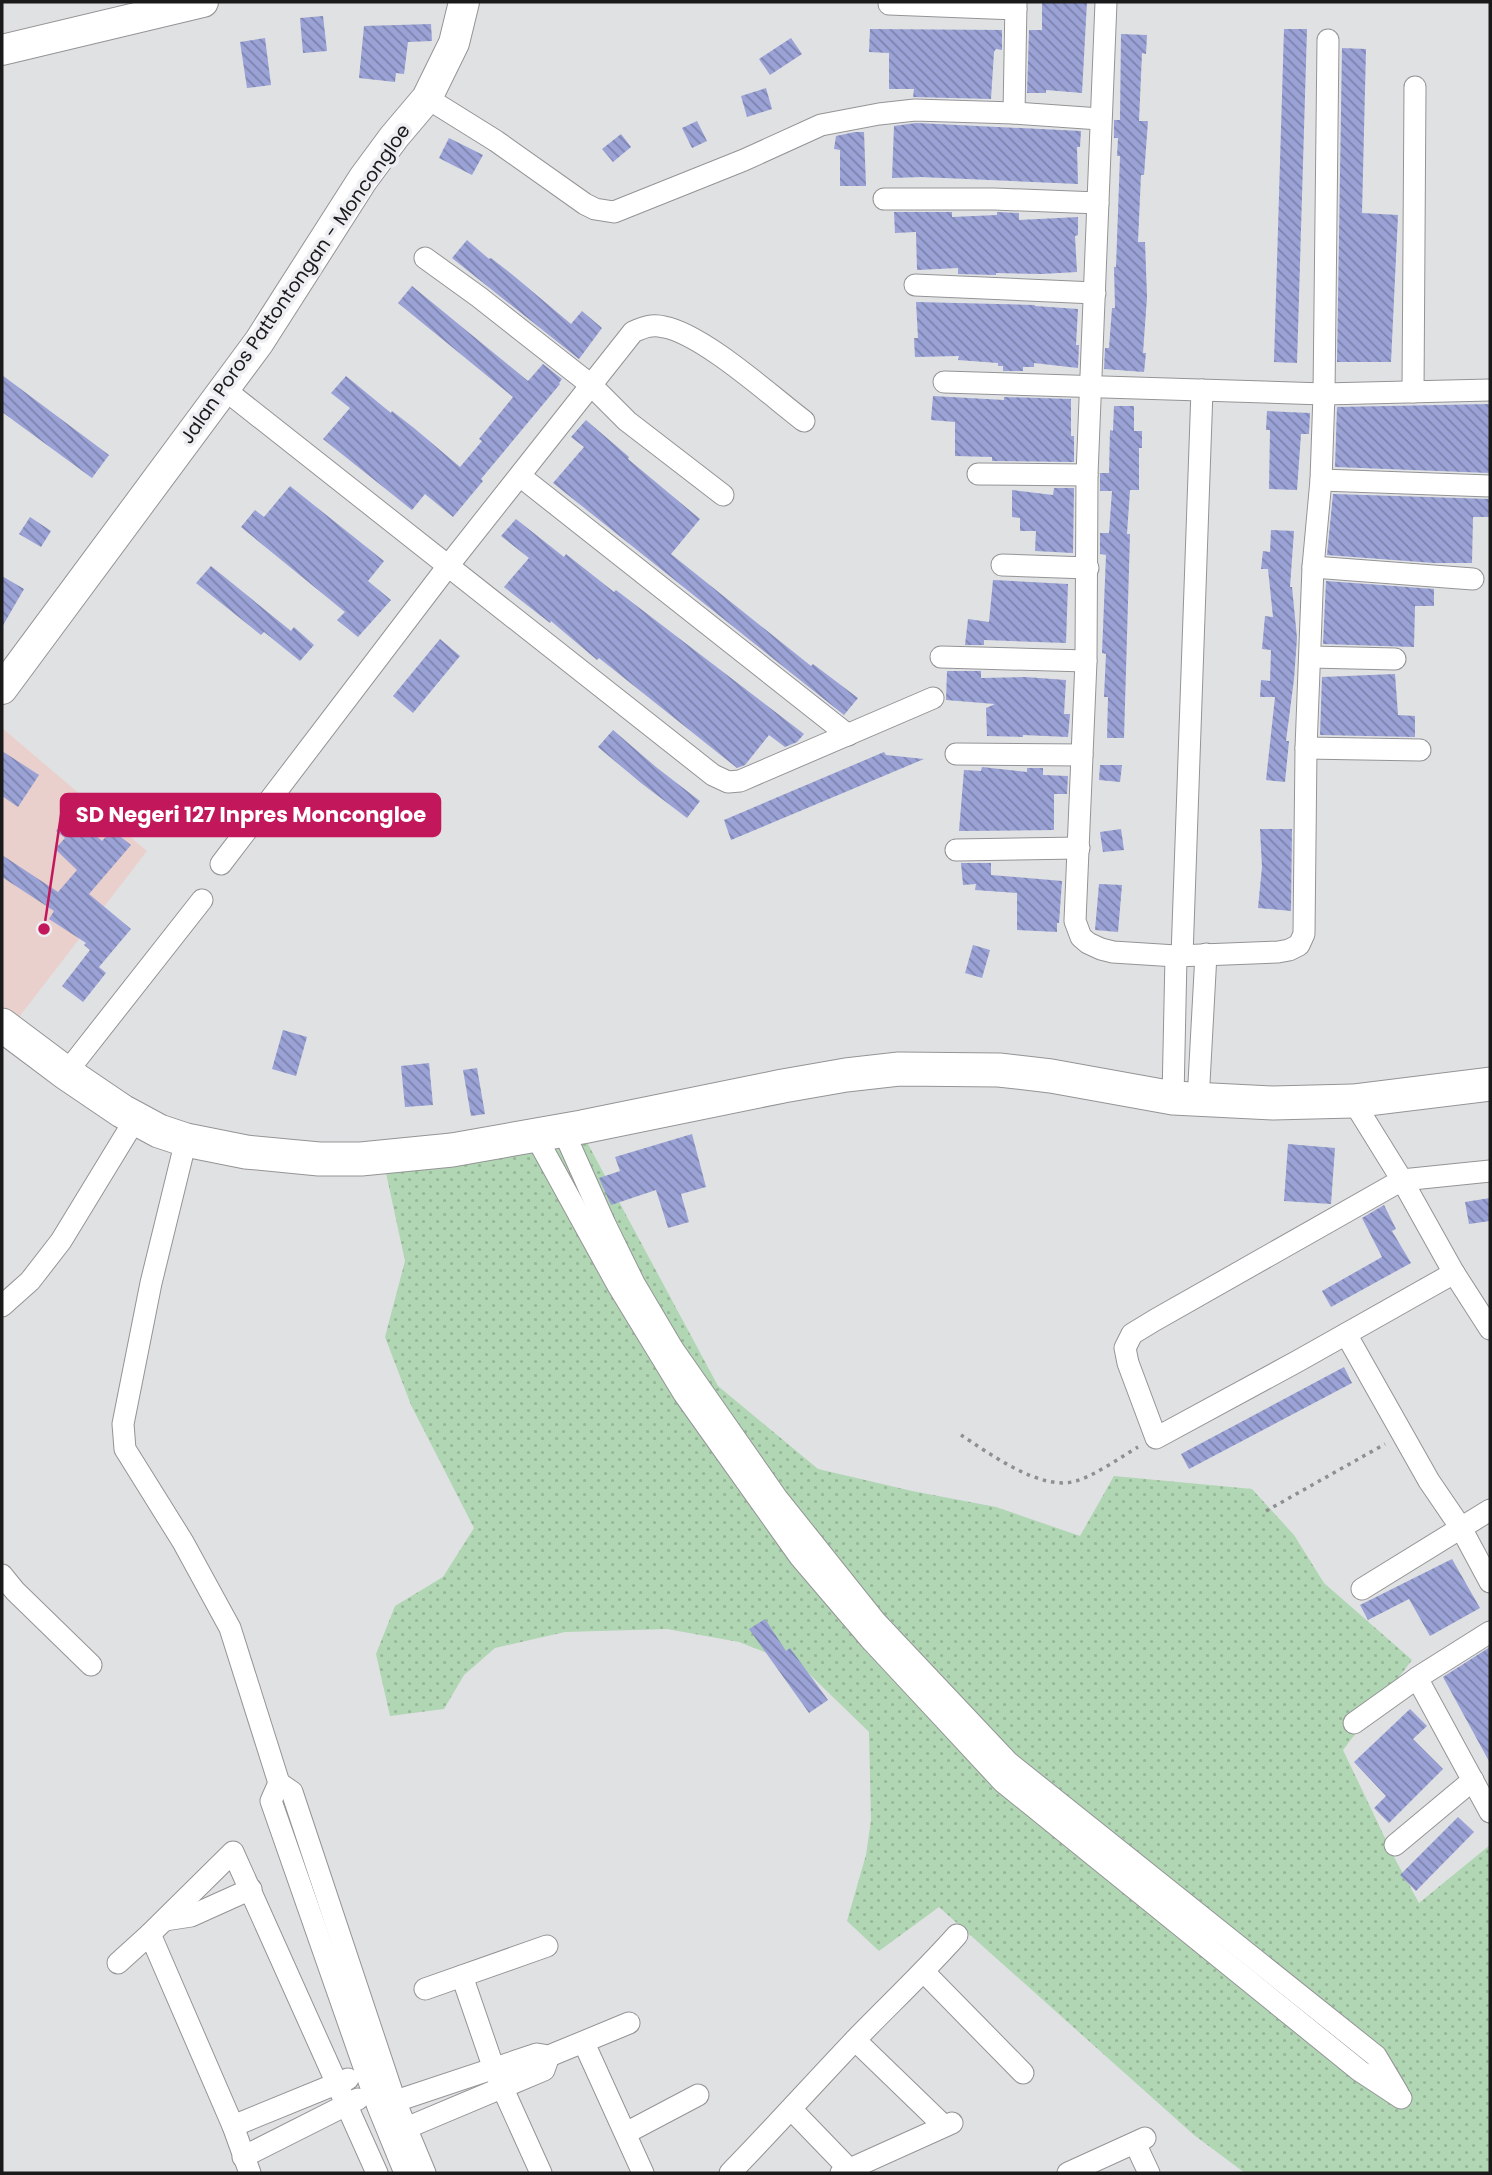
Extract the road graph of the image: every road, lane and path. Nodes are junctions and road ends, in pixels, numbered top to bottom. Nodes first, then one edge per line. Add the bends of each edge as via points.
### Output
1 (203, 2) edge
2 (464, 2) edge
3 (1106, 2) edge
4 (889, 4) dead end
5 (1016, 5) edge
6 (1328, 40) dead end
7 (2, 50) edge
8 (1415, 87) dead end
9 (427, 99) junction
10 (1014, 113) junction
11 (1100, 119) junction
12 (884, 199) dead end
13 (1098, 203) junction
14 (425, 258) dead end
15 (915, 285) dead end
16 (1095, 293) junction
17 (944, 382) dead end
18 (591, 385) junction
19 (1091, 387) junction
20 (225, 390) junction
21 (1202, 390) junction
22 (1490, 390) edge
23 (1413, 392) junction
24 (1324, 394) junction
25 (804, 421) dead end
26 (978, 474) dead end
27 (1087, 475) junction
28 (520, 476) junction
29 (1321, 480) junction
30 (1490, 486) edge
31 (723, 495) dead end
32 (1002, 565) dead end
33 (449, 566) junction
34 (1314, 567) junction
35 (1088, 568) junction
36 (1472, 579) dead end
37 (941, 657) dead end
38 (1311, 657) junction
39 (1395, 659) dead end
40 (1086, 661) junction
41 (2, 690) edge
42 (933, 698) dead end
43 (848, 735) junction
44 (1306, 748) junction
45 (1420, 750) dead end
46 (956, 754) dead end
47 (1082, 755) junction
48 (1079, 848) junction
49 (956, 850) dead end
50 (221, 864) dead end
51 (202, 900) dead end
52 (1206, 954) junction
53 (1179, 956) junction
54 (2, 1025) edge
55 (66, 1073) junction
56 (1490, 1084) edge
57 (1186, 1099) junction
58 (1353, 1101) junction
59 (136, 1118) junction
60 (549, 1133) junction
61 (186, 1140) junction
62 (1490, 1171) edge
63 (1402, 1180) junction
64 (1454, 1273) junction
65 (2, 1306) edge
66 (1490, 1329) edge
67 (1346, 1334) junction
68 (1402, 1434) junction
69 (961, 1435) dead end
70 (1156, 1438) junction
71 (1490, 1510) edge
72 (1266, 1511) dead end
73 (1461, 1528) junction
74 (2, 1575) edge
75 (1490, 1582) edge
76 (1362, 1589) dead end
77 (1490, 1632) edge
78 (91, 1665) dead end
79 (1417, 1678) junction
80 (1354, 1723) dead end
81 (1473, 1780) junction
82 (279, 1783) junction
83 (1490, 1812) edge
84 (1395, 1844) dead end
85 (251, 1889) junction
86 (158, 1927) junction
87 (957, 1935) dead end
88 (547, 1945) dead end
89 (117, 1963) dead end
90 (924, 1972) junction
91 (462, 1976) junction
92 (425, 1989) dead end
93 (629, 2023) dead end
94 (855, 2040) junction
95 (584, 2043) junction
96 (1023, 2073) dead end
97 (498, 2078) junction
98 (338, 2083) junction
99 (378, 2093) junction
100 (698, 2095) dead end
101 (347, 2105) junction
102 (792, 2110) junction
103 (233, 2126) junction
104 (397, 2133) junction
105 (626, 2133) junction
106 (247, 2165) edge
107 (845, 2171) edge
108 (377, 2173) edge
109 (405, 2173) edge
110 (425, 2173) edge
111 (541, 2173) edge
112 (643, 2173) edge
113 (730, 2173) edge
114 (1068, 2173) edge
115 (1149, 2173) edge

1 - 7 street
2 - 9 street, Jalan Poros Pattontongan - Moncongloe via 454,43
3 - 11 street
4 - 5 street
5 - 10 street
6 - 24 street
8 - 23 street
9 - 10 street via 585,204 614,212 821,125 915,110
9 - 20 street, Jalan Poros Pattontongan - Moncongloe via 363,179
10 - 11 street
11 - 13 street
12 - 13 street
13 - 16 street
14 - 18 street
15 - 16 street
16 - 19 street
17 - 19 street
18 - 25 street via 633,332 648,326 666,327 704,344
18 - 28 street
18 - 31 street via 627,421
19 - 21 street
19 - 27 street
20 - 33 street
20 - 41 street, Jalan Poros Pattontongan - Moncongloe
21 - 24 street
21 - 53 street
22 - 23 street
23 - 24 street
24 - 29 street
26 - 27 street
27 - 35 street
28 - 33 street
28 - 43 street
29 - 30 street
29 - 34 street
32 - 35 street
33 - 43 street via 702,766 729,782
33 - 50 street
34 - 36 street
34 - 38 street
35 - 40 street
37 - 40 street
38 - 39 street
38 - 44 street
40 - 47 street
42 - 43 street
44 - 45 street
44 - 52 street via 1305,921 1299,945 1278,952
46 - 47 street
47 - 48 street
48 - 49 street
48 - 53 street via 1075,921 1081,937 1101,949
51 - 55 street
52 - 53 street
52 - 57 street
53 - 57 street
54 - 55 main road
55 - 59 main road
56 - 58 main road
57 - 58 main road
57 - 60 main road via 999,1070 899,1069 783,1086
58 - 63 street
59 - 61 main road
59 - 65 street via 61,1241 30,1281
60 - 60 street via 673,1349 777,1498 876,1622 1008,1762 1376,2056 1401,2098 1360,2071 1003,1782 870,1639 800,1557 684,1394 617,1284
60 - 61 main road via 452,1150 361,1159 246,1152
61 - 82 street via 123,1424 125,1449 230,1628
62 - 63 street
63 - 64 street
63 - 70 street via 1132,1335 1125,1348 1128,1363
64 - 66 street
64 - 67 street
67 - 68 street
67 - 70 street
68 - 72 path
68 - 73 street
69 - 70 path via 1003,1463 1061,1483 1077,1481
71 - 73 street
73 - 75 street
73 - 76 street
74 - 78 street
77 - 79 street
79 - 80 street
79 - 81 street
81 - 83 street
81 - 84 street
82 - 99 street via 292,1792
82 - 99 street via 271,1801
85 - 86 street
85 - 86 street via 233,1852
85 - 98 street
86 - 89 street
86 - 103 street
87 - 90 street
88 - 91 street
90 - 94 street
90 - 96 street
91 - 92 street
91 - 97 street
93 - 95 street
94 - 102 street
94 - 107 street via 948,2124
95 - 97 street via 549,2056 544,2070
95 - 105 street
97 - 99 street
97 - 104 street
97 - 111 street
98 - 99 street
98 - 101 street
98 - 103 street
99 - 101 street
99 - 104 street
100 - 105 street
101 - 106 street
101 - 108 street
102 - 107 street
102 - 113 street
103 - 106 street
104 - 109 street
104 - 110 street
105 - 112 street
114 - 115 street via 1140,2141

